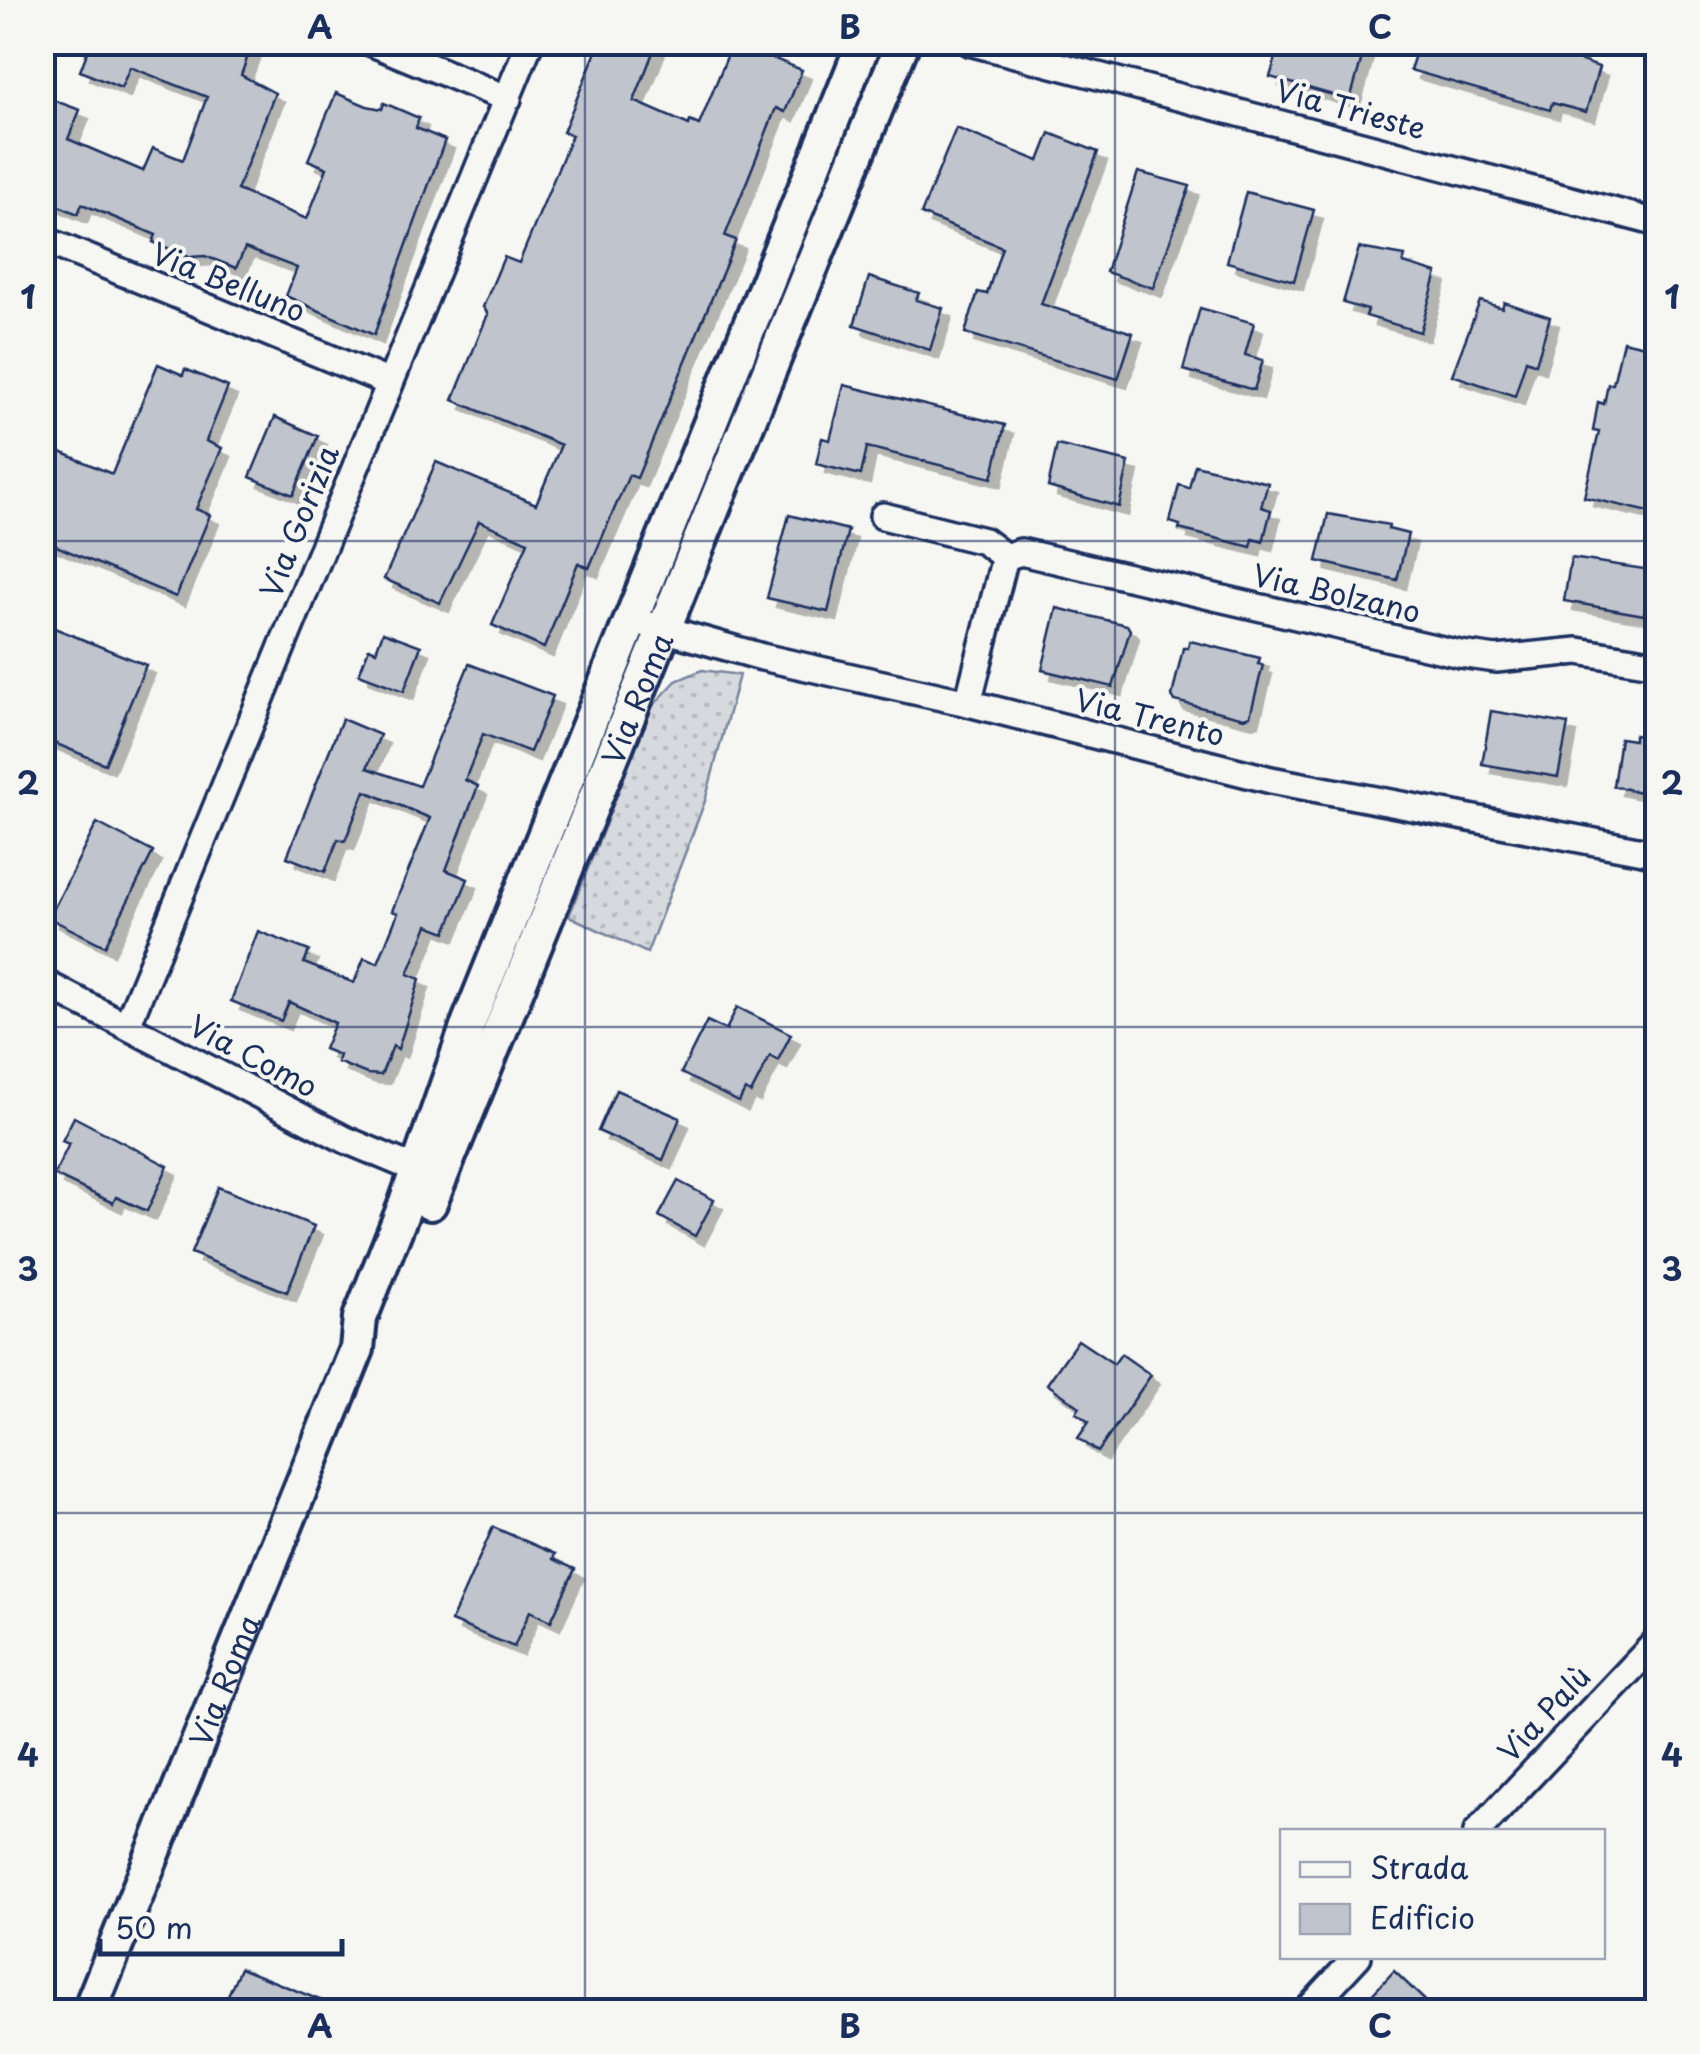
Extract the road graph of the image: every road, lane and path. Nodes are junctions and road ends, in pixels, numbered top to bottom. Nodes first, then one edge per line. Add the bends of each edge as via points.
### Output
1 (370, 42) edge
2 (530, 42) edge
3 (864, 42) edge
4 (902, 42) edge
5 (970, 42) edge
6 (508, 98) junction
7 (1658, 223) edge
8 (42, 240) edge
9 (390, 383) junction
10 (883, 516) dead end
11 (1004, 558) junction
12 (647, 625) junction
13 (1658, 664) edge
14 (968, 703) junction
15 (1658, 854) edge
16 (42, 982) edge
17 (128, 1025) junction
18 (430, 1168) junction
19 (1658, 1640) edge
20 (1479, 1829) edge
21 (1355, 1959) edge
22 (89, 2012) edge
23 (1306, 2012) edge

1 - 6 street
2 - 6 street, Via Gorizia
3 - 12 street, Via Roma
4 - 12 street, Via Roma
5 - 7 street, Via Trieste
6 - 9 street, Via Gorizia
8 - 9 street, Via Belluno
9 - 17 street, Via Gorizia
10 - 11 street, Via Bolzano via 984,541
11 - 13 street, Via Bolzano via 1021,552 1460,654 1496,659 1578,651
11 - 14 street
12 - 14 street, Via Trento
12 - 18 street, Via Roma via 469,1022
14 - 15 street, Via Trento via 1271,780
16 - 17 street, Via Como
17 - 18 street, Via Como via 346,1140
18 - 22 street, Via Roma via 360,1318 357,1348
19 - 20 street, Via Palù
21 - 23 street

